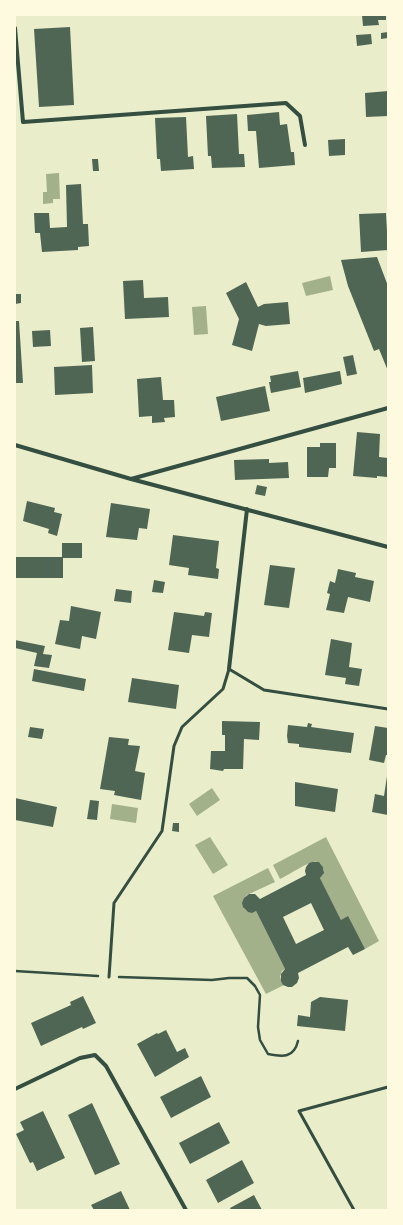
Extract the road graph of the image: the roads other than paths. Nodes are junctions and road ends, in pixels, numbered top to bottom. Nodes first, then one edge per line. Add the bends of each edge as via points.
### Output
1 (15, 28) edge
2 (304, 145) dead end
3 (388, 408) edge
4 (15, 445) edge
5 (131, 479) junction
6 (247, 509) junction
7 (388, 547) edge
8 (229, 669) junction
9 (388, 709) edge
10 (109, 977) road end
11 (388, 1087) edge
12 (15, 1089) edge
13 (186, 1210) edge
14 (354, 1210) edge

1 - 2 street via 23,122 286,103 300,116
3 - 5 street
4 - 5 street
5 - 6 street
6 - 7 street
6 - 8 street
8 - 9 lane via 264,690
8 - 10 lane via 223,689 182,727 174,746 162,831 114,903
11 - 14 lane via 299,1112
12 - 13 street via 80,1058 95,1055 106,1066

